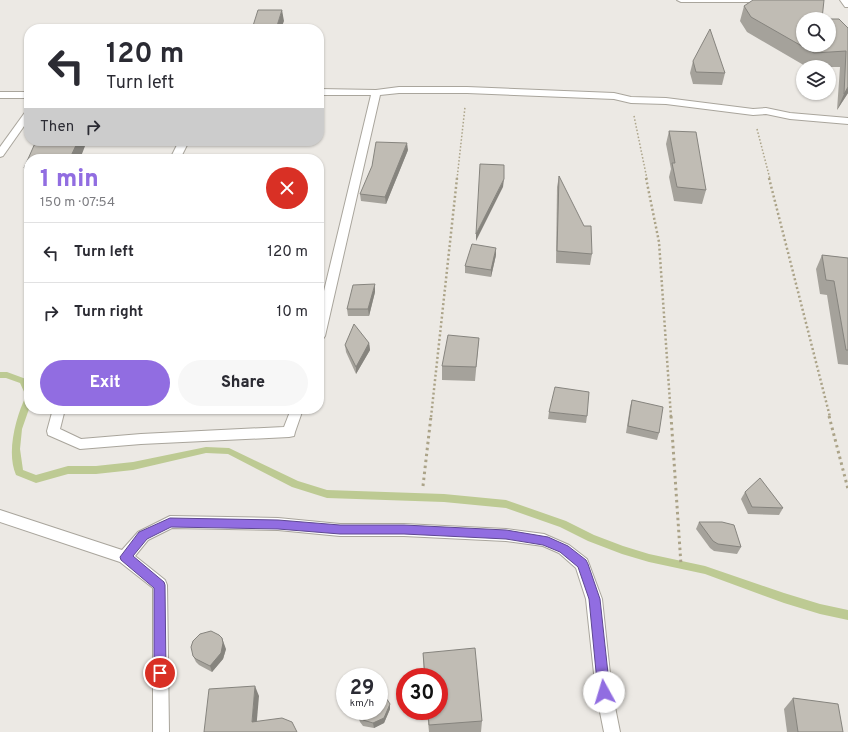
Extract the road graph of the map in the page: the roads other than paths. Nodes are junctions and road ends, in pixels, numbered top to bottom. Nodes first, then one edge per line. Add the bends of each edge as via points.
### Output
1 (681, 0) edge
2 (770, 0) edge
3 (844, 0) edge
4 (848, 5) edge
5 (324, 92) edge
6 (376, 93) junction
7 (0, 95) edge
8 (24, 95) edge
9 (24, 120) edge
10 (848, 120) edge
11 (0, 154) edge
12 (324, 315) edge
13 (58, 414) edge
14 (295, 414) edge
15 (0, 516) edge
16 (125, 557) junction
17 (161, 732) edge
18 (612, 732) edge

1 - 2 street
3 - 4 street
5 - 6 street
6 - 10 street via 399,90 467,90 614,96 631,100 666,101 753,112 766,111 790,116
6 - 12 street
7 - 8 street
9 - 11 street
13 - 14 street via 53,431 80,444 289,432
15 - 16 street
16 - 17 street via 160,585
16 - 18 street via 143,536 170,522 278,524 340,530 404,530 506,535 544,540 564,549 582,564 594,599 604,692

